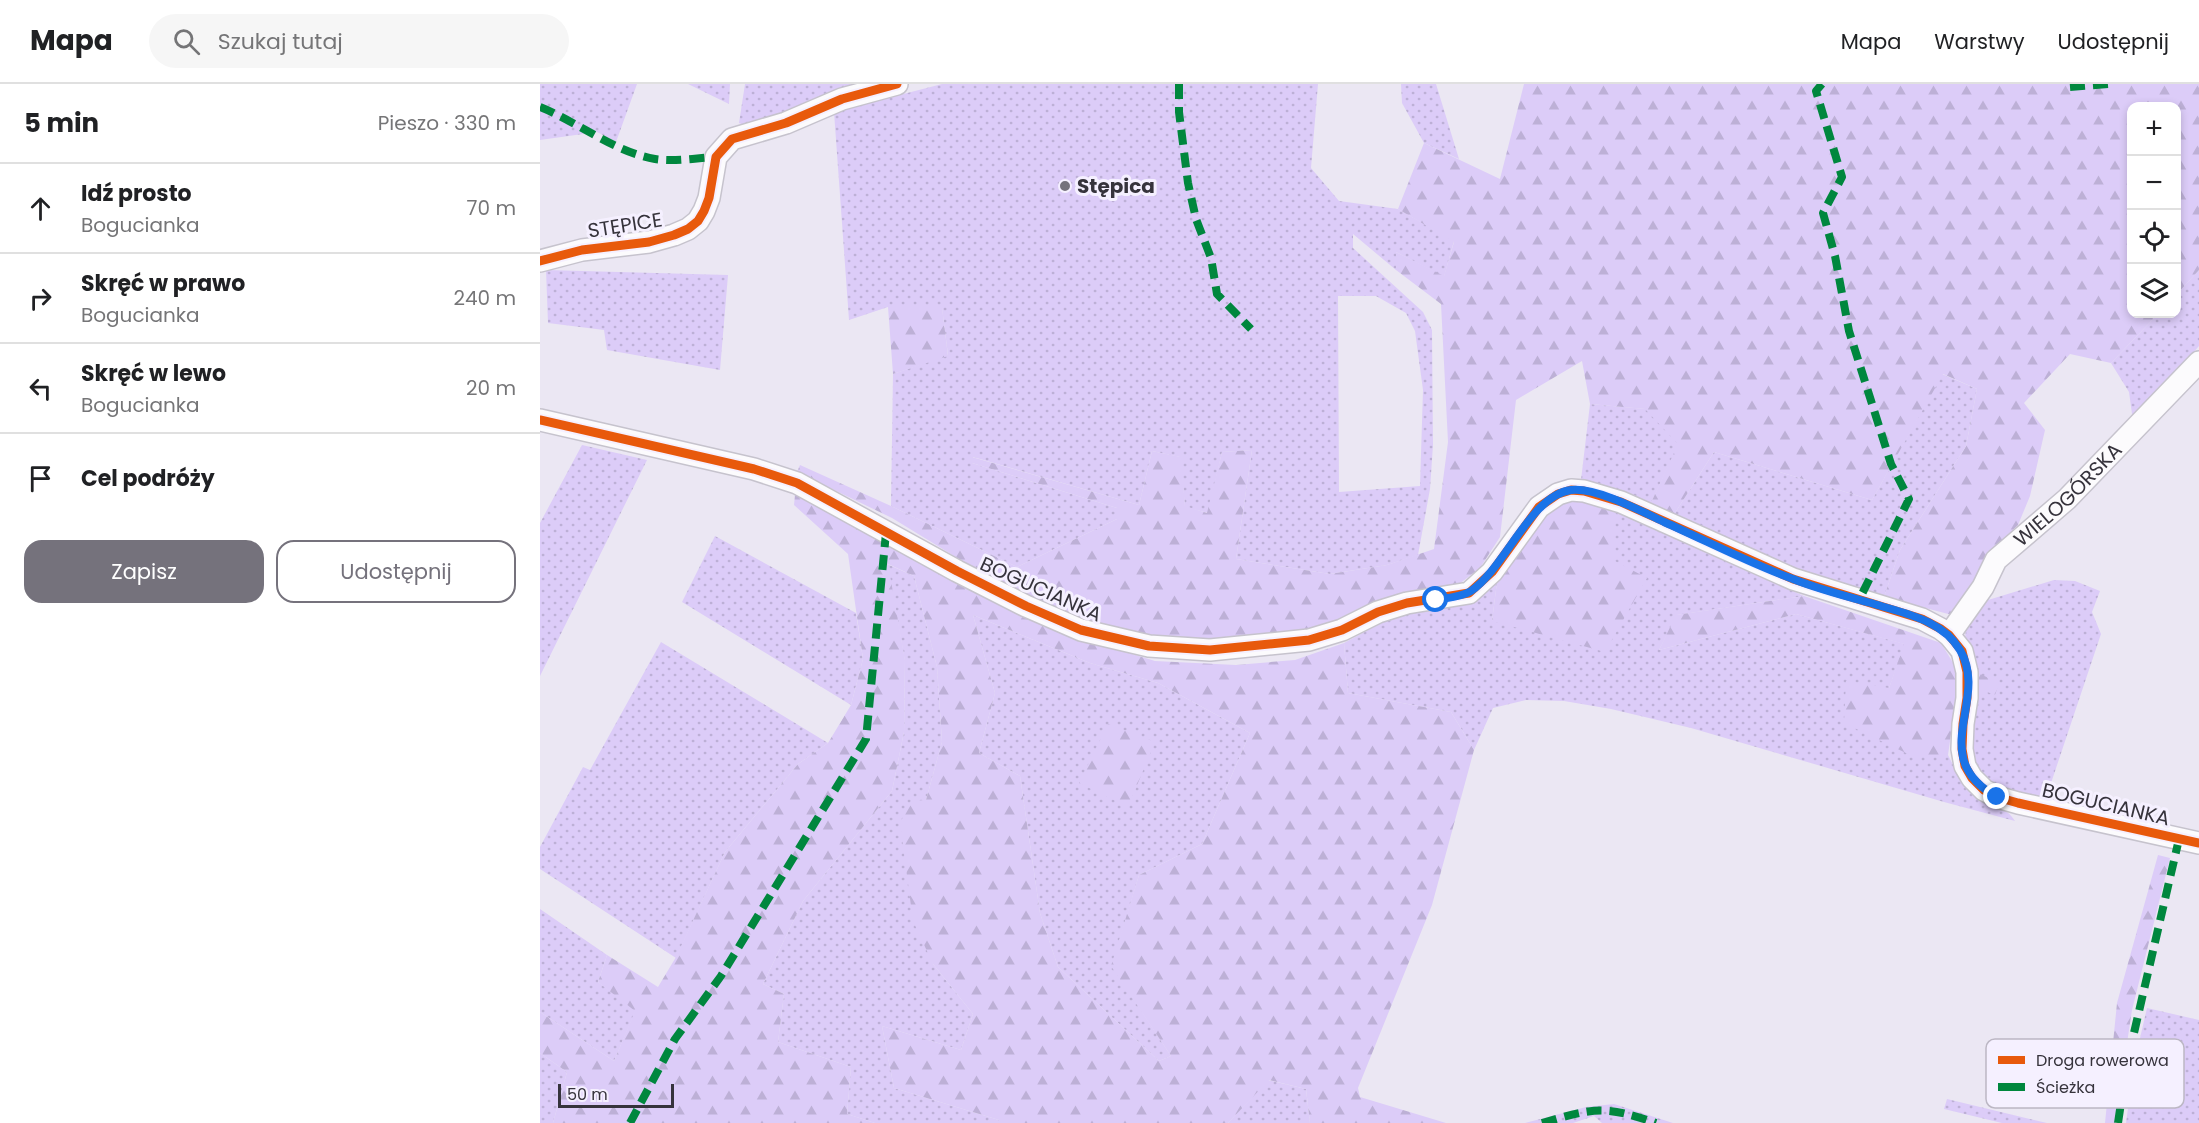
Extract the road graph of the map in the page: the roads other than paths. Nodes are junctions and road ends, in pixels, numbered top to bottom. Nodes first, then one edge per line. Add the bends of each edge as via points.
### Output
1 (897, 84) edge
2 (540, 261) edge
3 (2199, 362) edge
4 (540, 420) edge
5 (1949, 635) junction
6 (2199, 843) edge

1 - 2 street, STĘPICE via 842,99 786,123 732,139 716,157 704,211 688,229 649,242 582,250
3 - 5 street, WIELOGÓRSKA via 2067,499 1996,560 1983,587
4 - 5 street, BOGUCIANKA via 754,469 797,483 1026,606 1081,630 1149,646 1210,650 1309,640 1407,603 1469,593 1492,572 1539,507 1570,490 1621,502 1793,579 1922,619
5 - 6 street, BOGUCIANKA via 1962,651 1967,672 1962,749 1965,766 1984,790 2018,804

